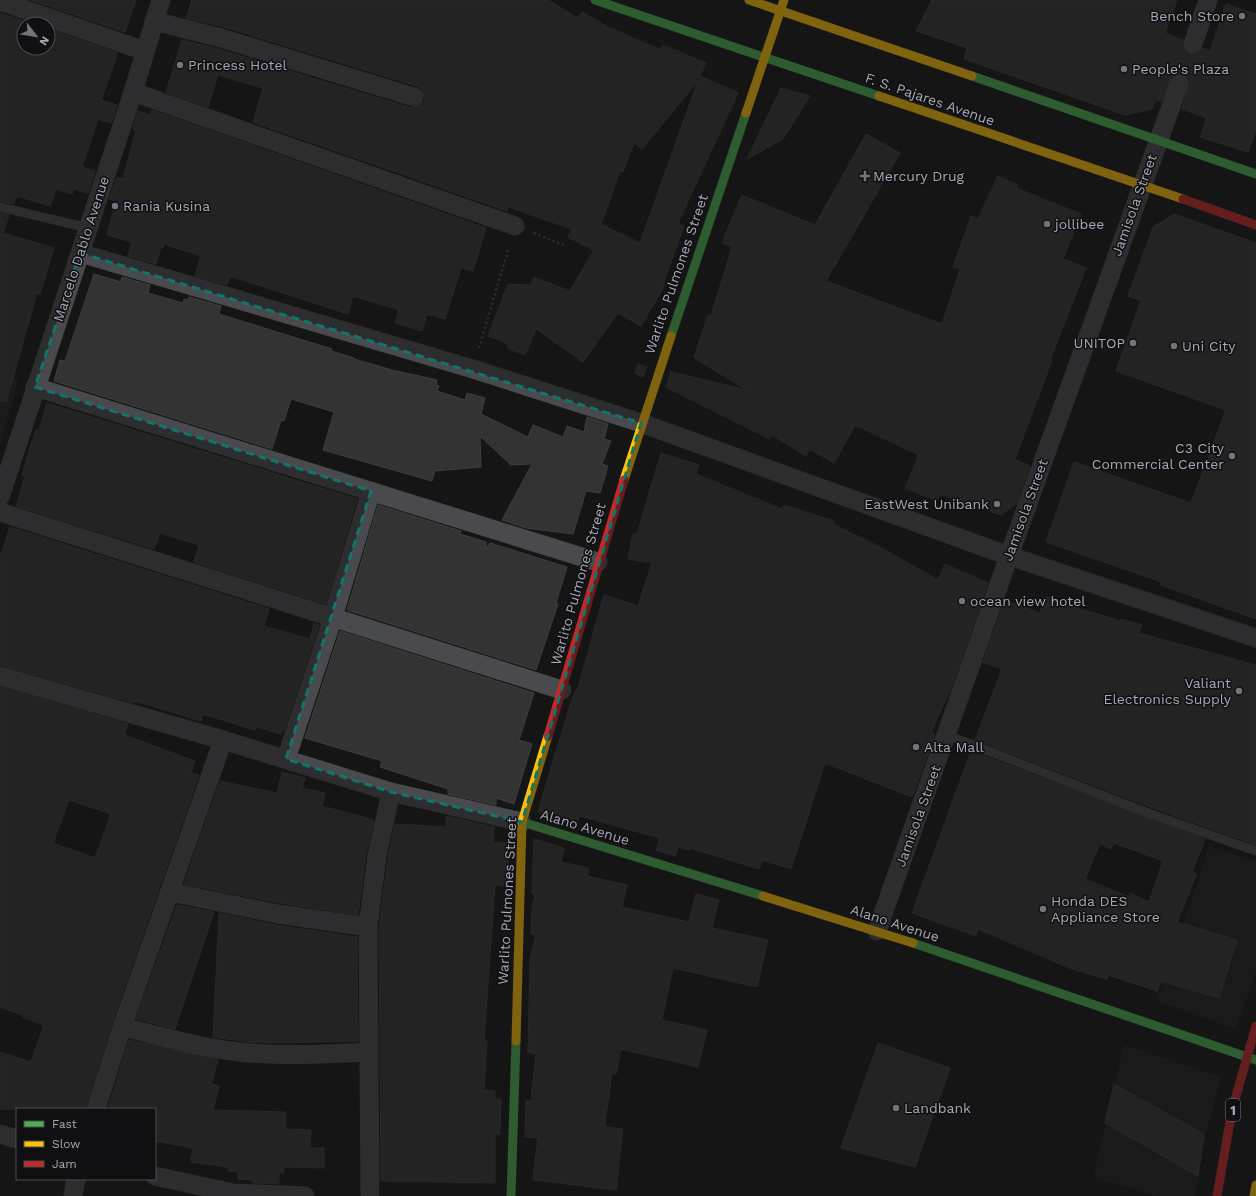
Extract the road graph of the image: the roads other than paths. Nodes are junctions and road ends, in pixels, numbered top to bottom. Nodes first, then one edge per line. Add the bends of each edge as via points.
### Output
1 (0, 0) edge
2 (161, 0) edge
3 (595, 0) edge
4 (749, 0) edge
5 (784, 0) edge
6 (1206, 6) edge
7 (780, 11) junction
8 (154, 21) junction
9 (1193, 44) tunnel mouth
10 (145, 51) junction
11 (764, 58) junction
12 (1178, 88) tunnel mouth
13 (133, 92) junction
14 (414, 98) dead end
15 (1158, 140) junction
16 (1256, 174) edge
17 (1142, 184) junction
18 (0, 207) edge
19 (1256, 225) edge
20 (515, 226) road end
21 (88, 228) junction
22 (80, 252) junction
23 (35, 387) junction
24 (641, 423) junction
25 (371, 491) junction
26 (0, 497) edge
27 (0, 512) edge
28 (1009, 556) junction
29 (598, 562) junction
30 (333, 617) junction
31 (1256, 638) edge
32 (0, 676) edge
33 (562, 690) junction
34 (947, 735) junction
35 (223, 740) junction
36 (286, 760) junction
37 (392, 792) junction
38 (522, 822) junction
39 (1256, 851) edge
40 (170, 892) junction
41 (368, 927) junction
42 (877, 931) junction
43 (1256, 1026) edge
44 (122, 1027) junction
45 (368, 1052) junction
46 (1246, 1057) junction
47 (1256, 1060) edge
48 (96, 1108) edge
49 (0, 1134) edge
50 (16, 1140) edge
51 (156, 1176) edge
52 (76, 1180) edge
53 (1256, 1186) edge
54 (233, 1195) edge
55 (73, 1196) edge
56 (305, 1196) edge
57 (370, 1196) edge
58 (511, 1196) edge
59 (1217, 1196) edge
60 (1254, 1196) edge

1 - 10 street
2 - 8 street, Marcelo Dablo Avenue
3 - 11 street, F. S. Pajares Avenue
4 - 7 street
5 - 7 street, Warlito Pulmones Street
6 - 9 street
7 - 11 street, Warlito Pulmones Street
7 - 15 street
8 - 10 street, Marcelo Dablo Avenue
8 - 14 street via 221,38
10 - 13 street, Marcelo Dablo Avenue
11 - 17 street, F. S. Pajares Avenue
11 - 24 street, Warlito Pulmones Street
12 - 15 street, Jamisola Street
13 - 20 street
13 - 21 street, Marcelo Dablo Avenue
15 - 16 street
15 - 17 street, Jamisola Street
17 - 19 street, F. S. Pajares Avenue
17 - 28 street, Jamisola Street
18 - 21 lane
21 - 22 street, Marcelo Dablo Avenue
22 - 23 street, Marcelo Dablo Avenue
22 - 24 street
23 - 25 street
23 - 26 street, Marcelo Dablo Avenue
24 - 28 street
24 - 29 street, Warlito Pulmones Street
25 - 29 street
25 - 30 street
27 - 30 street
28 - 31 street
28 - 34 street, Jamisola Street
29 - 33 street, Warlito Pulmones Street
30 - 33 street
30 - 36 street
32 - 35 street
33 - 38 street, Warlito Pulmones Street
34 - 39 lane via 1151,814
34 - 42 street, Jamisola Street
35 - 36 street
35 - 40 street
36 - 37 street
37 - 38 street
37 - 41 street via 377,856
38 - 42 street, Alano Avenue
38 - 58 street, Warlito Pulmones Street
40 - 41 street via 278,914
40 - 44 street
41 - 45 street
42 - 46 street, Alano Avenue
43 - 46 street, 1
44 - 45 street via 236,1052 291,1055
44 - 48 street
45 - 57 street
46 - 47 street, Alano Avenue
46 - 59 street, 1 via 1222,1159
49 - 50 street
51 - 54 street
52 - 55 street
53 - 60 street
54 - 56 street

